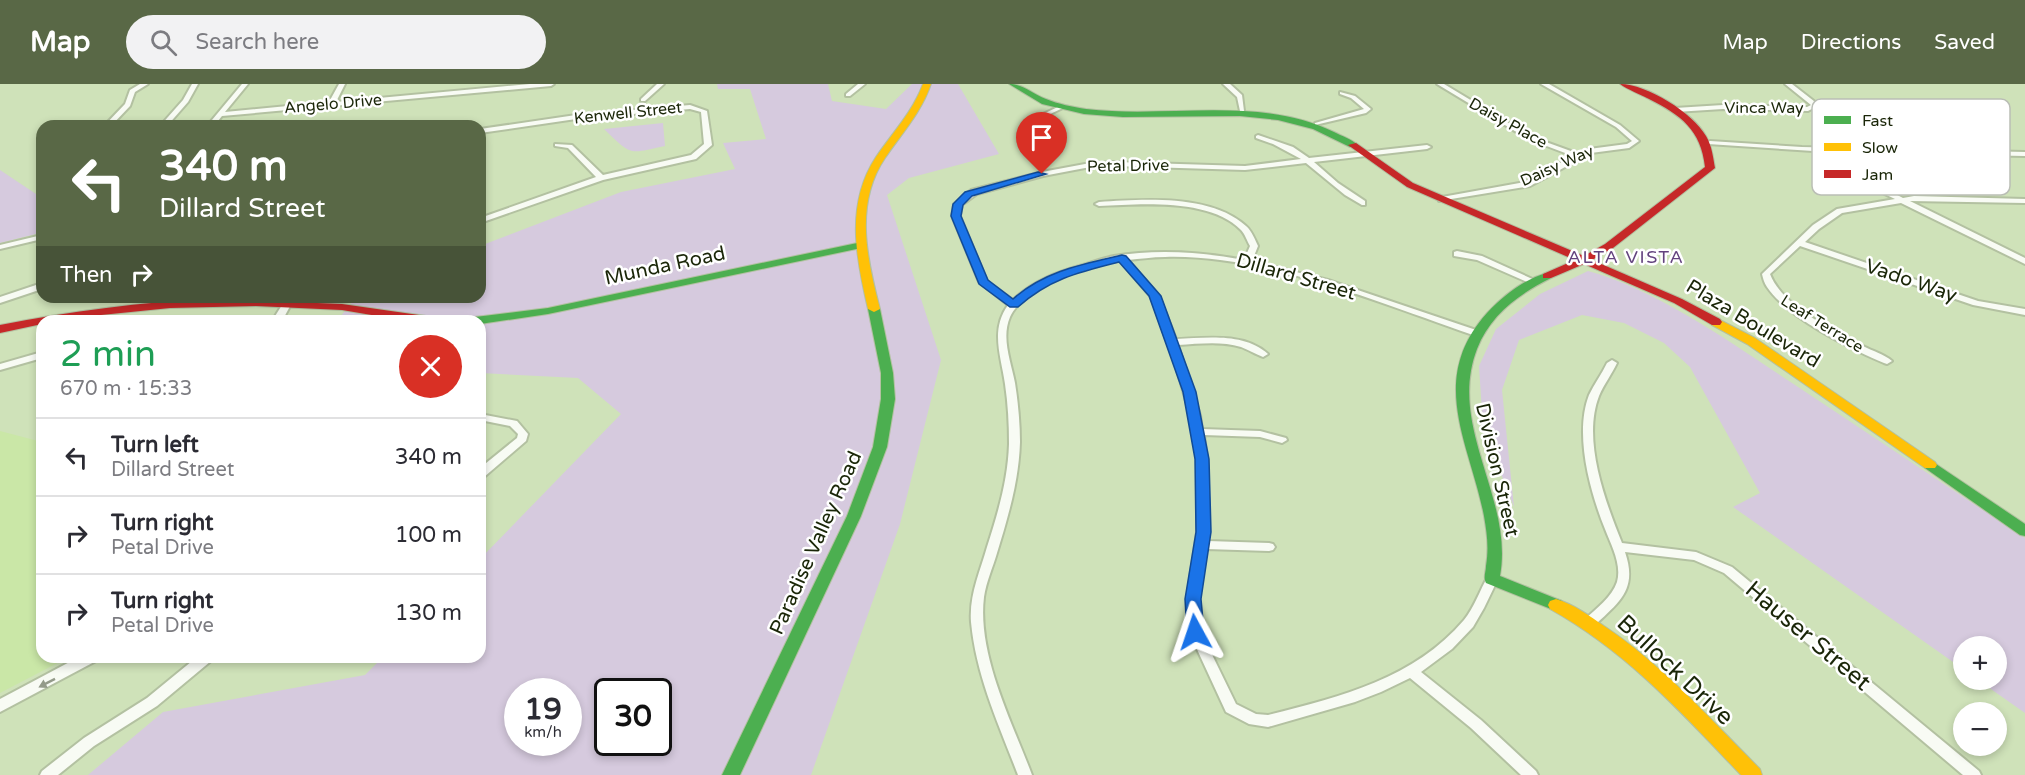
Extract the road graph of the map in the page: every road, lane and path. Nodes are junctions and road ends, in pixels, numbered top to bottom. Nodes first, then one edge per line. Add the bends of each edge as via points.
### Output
1 (145, 84) edge
2 (195, 84) edge
3 (245, 84) edge
4 (342, 84) edge
5 (551, 84) edge
6 (661, 84) edge
7 (862, 84) edge
8 (927, 84) edge
9 (1013, 84) edge
10 (1226, 84) edge
11 (1440, 84) edge
12 (1544, 84) edge
13 (1788, 84) edge
14 (1629, 86) edge
15 (1342, 93) dead end
16 (848, 95) dead end
17 (643, 100) dead end
18 (1812, 102) edge
19 (331, 105) junction
20 (1062, 107) junction
21 (1812, 107) edge
22 (1242, 110) junction
23 (1676, 110) junction
24 (222, 114) junction
25 (113, 120) edge
26 (169, 120) edge
27 (216, 120) edge
28 (1029, 122) dead end
29 (1317, 124) junction
30 (486, 130) edge
31 (1258, 137) dead end
32 (1710, 143) junction
33 (557, 145) dead end
34 (1427, 147) dead end
35 (1812, 150) edge
36 (1365, 154) junction
37 (2010, 154) edge
38 (2025, 154) edge
39 (1579, 156) junction
40 (1308, 160) junction
41 (601, 178) junction
42 (1892, 195) edge
43 (1442, 199) junction
44 (1900, 199) junction
45 (2025, 201) edge
46 (1362, 203) dead end
47 (1099, 204) dead end
48 (486, 219) edge
49 (36, 238) edge
50 (1799, 243) junction
51 (862, 245) junction
52 (0, 247) edge
53 (1457, 254) dead end
54 (1122, 258) junction
55 (1587, 260) junction
56 (1248, 261) junction
57 (2025, 261) edge
58 (1535, 282) junction
59 (36, 288) edge
60 (0, 300) edge
61 (191, 303) edge
62 (306, 303) edge
63 (1014, 305) junction
64 (2025, 312) edge
65 (65, 315) edge
66 (382, 315) edge
67 (486, 320) edge
68 (36, 321) edge
69 (0, 329) edge
70 (1476, 333) junction
71 (1172, 342) junction
72 (1263, 354) dead end
73 (36, 357) edge
74 (1887, 361) dead end
75 (1612, 363) dead end
76 (0, 367) edge
77 (486, 418) edge
78 (1197, 432) junction
79 (1282, 440) dead end
80 (486, 469) edge
81 (2025, 531) edge
82 (1202, 545) junction
83 (1269, 547) dead end
84 (1618, 548) junction
85 (1492, 579) junction
86 (1589, 623) junction
87 (80, 663) edge
88 (199, 663) edge
89 (1413, 673) junction
90 (0, 705) edge
91 (47, 775) edge
92 (731, 775) edge
93 (1025, 775) edge
94 (1532, 775) edge
95 (1753, 775) edge
96 (1974, 775) edge

1 - 25 street via 132,92 128,105
2 - 26 street via 186,102
3 - 24 street
4 - 19 street
5 - 19 street, Angelo Drive
6 - 17 street
7 - 16 street
8 - 51 main road, Paradise Valley Road via 922,100 873,168 860,218
9 - 20 main road, Plaza Boulevard via 1028,95
10 - 22 street via 1240,96
11 - 39 street, Daisy Place via 1530,138
12 - 39 street, Daisy Way via 1618,126 1636,141 1629,146 1599,147
13 - 18 street, Vinca Way
14 - 23 main road
15 - 29 street via 1368,109
19 - 24 street, Angelo Drive
20 - 22 main road, Plaza Boulevard via 1122,113
20 - 28 street
21 - 23 street, Vinca Way
22 - 29 main road, Plaza Boulevard
23 - 32 main road
24 - 27 street
29 - 36 main road, Plaza Boulevard via 1344,137
30 - 41 street, Kenwell Street via 677,107 704,111 708,145 704,150 693,157
31 - 40 street via 1288,146
32 - 35 street
32 - 55 main road, Division Street via 1710,168 1703,176
33 - 41 street via 570,146
34 - 36 street, Petal Drive
36 - 40 street, Petal Drive
36 - 43 main road, Plaza Boulevard via 1387,172
37 - 38 street
39 - 43 street, Daisy Way via 1527,183
40 - 46 street
40 - 63 street, Petal Drive via 1245,168 1085,166 974,192 958,204 956,216 983,282
41 - 48 street
42 - 44 street
43 - 55 main road, Plaza Boulevard
44 - 45 street, Leaf Terrace
44 - 50 street, Leaf Terrace via 1840,211
44 - 57 street
47 - 56 street via 1166,202 1217,213 1250,235 1254,246
49 - 52 street
50 - 64 street, Vado Way via 1976,303
50 - 74 street, Leaf Terrace via 1766,274 1771,289 1860,350
51 - 67 main road, Munda Road via 536,313
51 - 92 main road, Paradise Valley Road via 887,370 885,431 858,505
53 - 58 street via 1479,258
54 - 56 street, Dillard Street via 1184,254
54 - 63 street, Dillard Street via 1060,274 1029,291
54 - 71 street via 1155,296
55 - 58 main road, Division Street
55 - 81 main road, Plaza Boulevard via 1678,301 1751,341
56 - 70 street, Dillard Street
58 - 70 main road, Division Street via 1498,306
59 - 60 street
61 - 65 main road via 142,304
62 - 66 main road
63 - 93 street via 1006,317 1002,336 1014,427 1013,459 1008,491 978,596 977,615 982,655
68 - 69 main road
70 - 85 main road, Division Street via 1462,374 1461,408 1496,531 1497,564
71 - 72 street via 1226,340
71 - 78 street
73 - 76 street
75 - 84 street via 1594,396 1590,438 1596,485
77 - 80 street via 513,423 523,434
78 - 79 street via 1260,434
78 - 82 street via 1203,494
82 - 83 street
82 - 89 street, Division Street via 1193,621 1231,708 1254,720 1268,721 1362,695
84 - 86 street via 1624,576 1621,588
84 - 96 street, Hauser Street via 1696,556 1728,570
85 - 86 main road, Bullock Drive via 1538,596
85 - 89 street, Division Street via 1470,623 1443,651
86 - 95 main road, Bullock Drive via 1642,664
87 -> 90 street
88 - 91 street via 152,702 89,742
89 - 94 street

